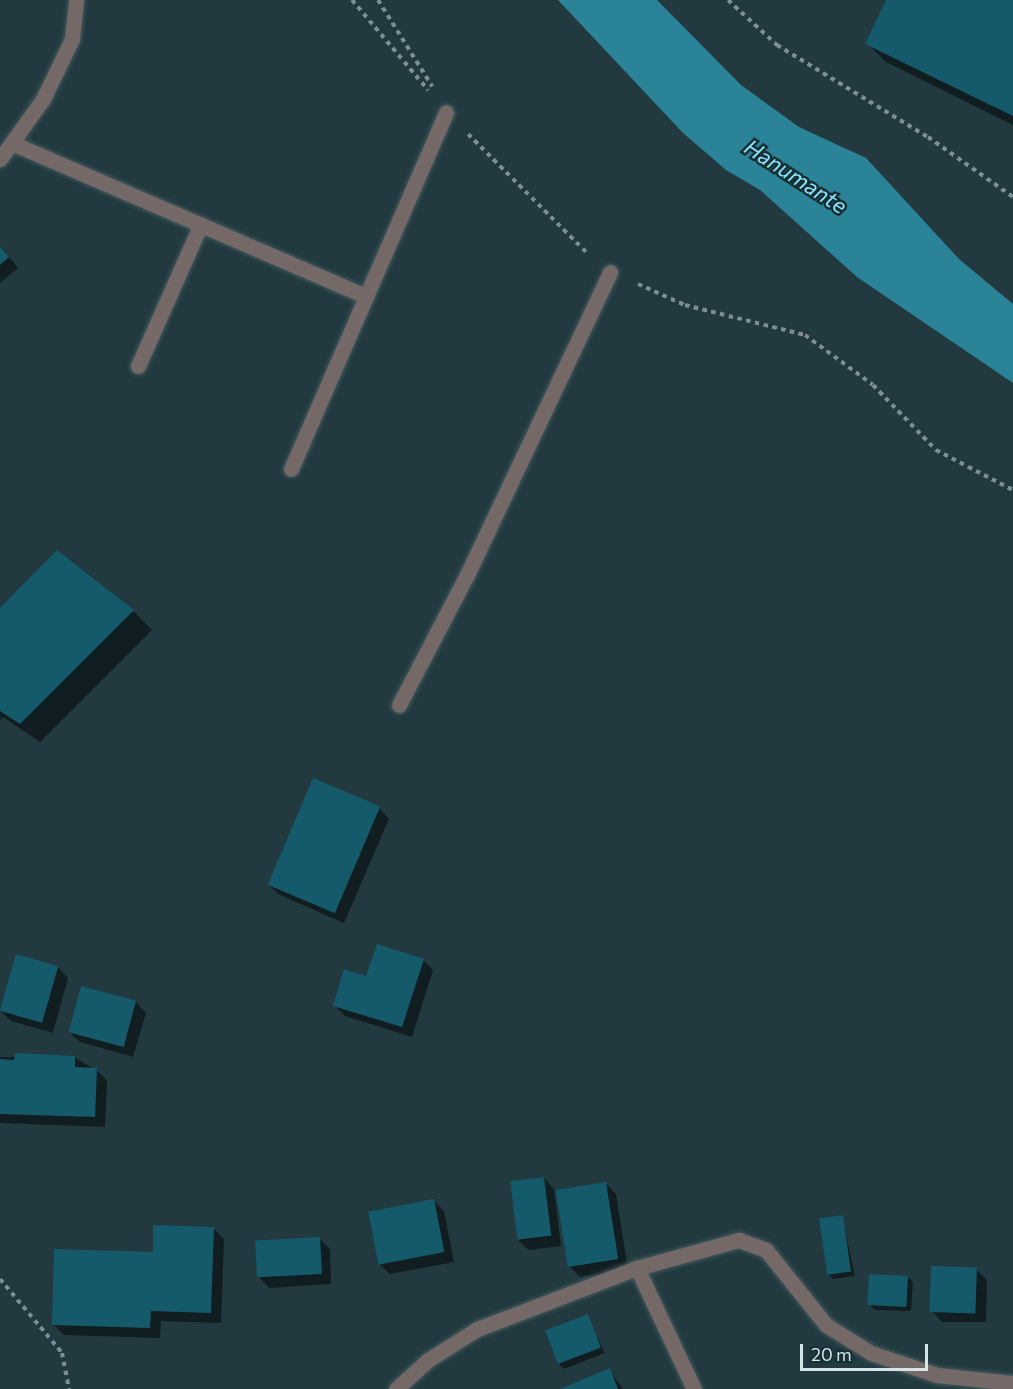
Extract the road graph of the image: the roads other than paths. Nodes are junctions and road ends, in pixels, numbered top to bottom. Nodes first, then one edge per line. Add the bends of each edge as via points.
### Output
1 (76, 0) edge
2 (446, 112) road end
3 (12, 143) junction
4 (0, 159) edge
5 (201, 224) junction
6 (610, 272) road end
7 (366, 296) junction
8 (138, 366) dead end
9 (291, 469) dead end
10 (399, 705) dead end
11 (637, 1268) junction
12 (1013, 1383) edge
13 (396, 1389) edge
14 (694, 1389) edge

1 - 3 street via 72,39 43,99
2 - 7 street
3 - 4 street
3 - 5 street
5 - 7 street
5 - 8 street
6 - 10 street via 467,575
7 - 9 street
11 - 12 street via 740,1240 755,1242 826,1325 871,1353 937,1376
11 - 13 street via 453,1341
11 - 14 street

